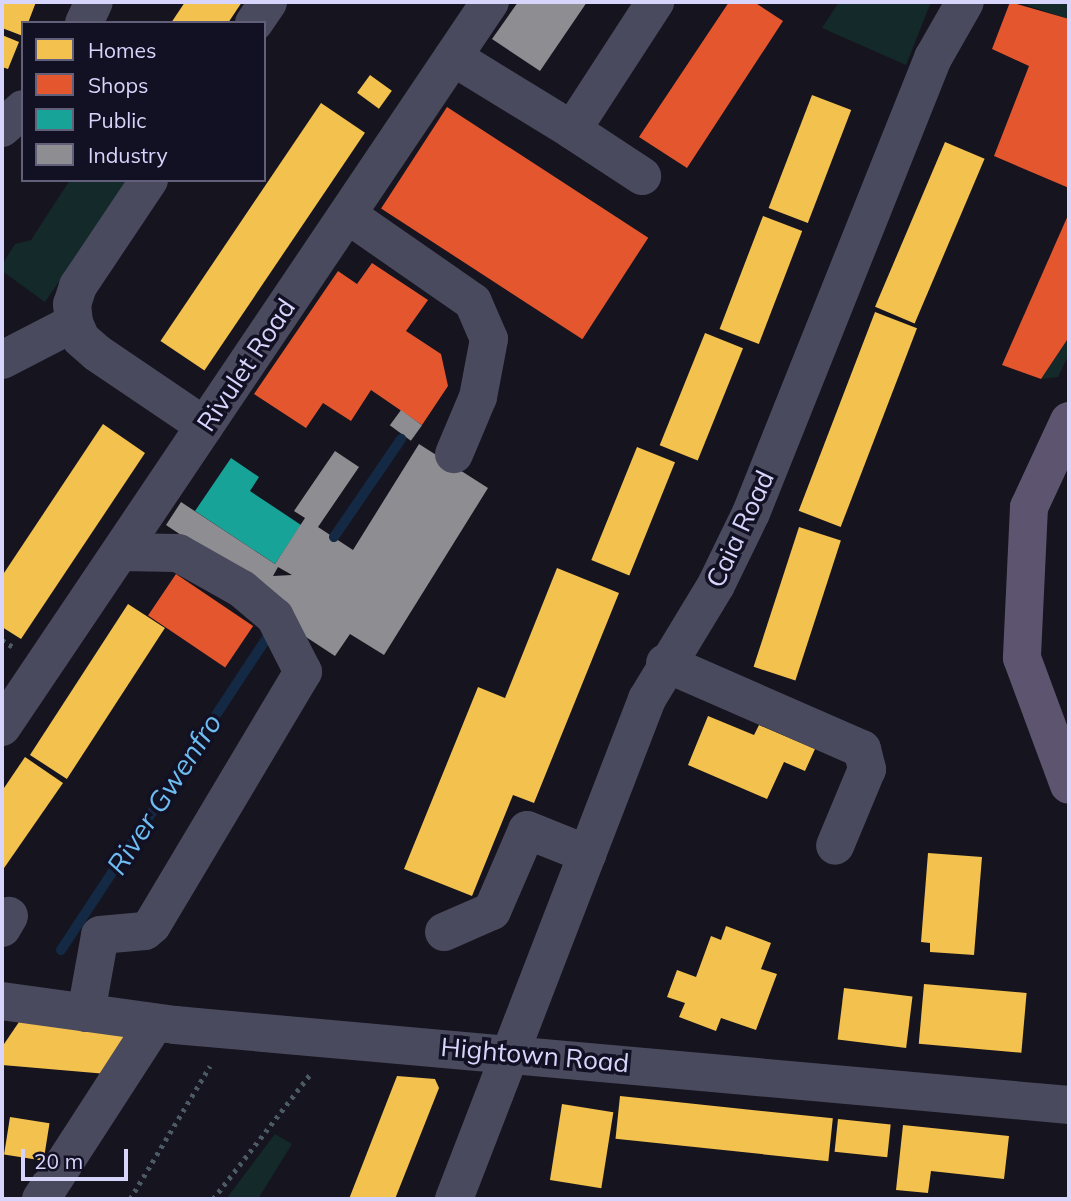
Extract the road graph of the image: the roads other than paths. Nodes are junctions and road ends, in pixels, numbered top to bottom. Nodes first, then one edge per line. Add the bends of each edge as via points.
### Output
1 (93, 2) edge
2 (268, 2) edge
3 (490, 2) edge
4 (655, 2) edge
5 (965, 2) edge
6 (85, 21) edge
7 (255, 21) edge
8 (453, 57) junction
9 (21, 110) edge
10 (2, 128) edge
11 (572, 131) junction
12 (642, 176) dead end
13 (148, 182) edge
14 (348, 215) junction
15 (74, 323) junction
16 (2, 360) edge
17 (1069, 421) edge
18 (205, 426) junction
19 (454, 454) dead end
20 (121, 552) junction
21 (665, 663) junction
22 (2, 727) edge
23 (1069, 785) edge
24 (835, 846) dead end
25 (587, 854) junction
26 (444, 932) dead end
27 (2, 1001) edge
28 (86, 1013) junction
29 (155, 1023) junction
30 (508, 1052) junction
31 (1069, 1105) edge
32 (41, 1199) edge
33 (454, 1199) edge

1 - 6 street
2 - 7 street
3 - 8 street, Rivulet Road
4 - 11 street
5 - 21 street, Caia Road via 933,58 751,513 716,586
8 - 11 street
8 - 14 street, Rivulet Road
9 - 10 street
11 - 12 street
13 - 15 street via 78,286 72,304
14 - 18 street, Rivulet Road
14 - 19 street via 473,302 489,339 478,397
15 - 16 street
15 - 18 street via 81,340 96,353
17 - 23 main road via 1029,507 1023,658
18 - 20 street, Rivulet Road
20 - 22 street, Rivulet Road
20 - 28 street via 178,553 242,589 275,617 303,672 298,688 152,925 145,931 100,935
21 - 24 street via 862,749 867,769
21 - 25 street, Caia Road
25 - 26 street via 527,830 492,911
25 - 30 street, Caia Road
27 - 28 street, Hightown Road
28 - 29 street, Hightown Road
29 - 30 street, Hightown Road
29 - 32 street
30 - 31 street, Hightown Road via 845,1088
30 - 33 street, Caia Road

